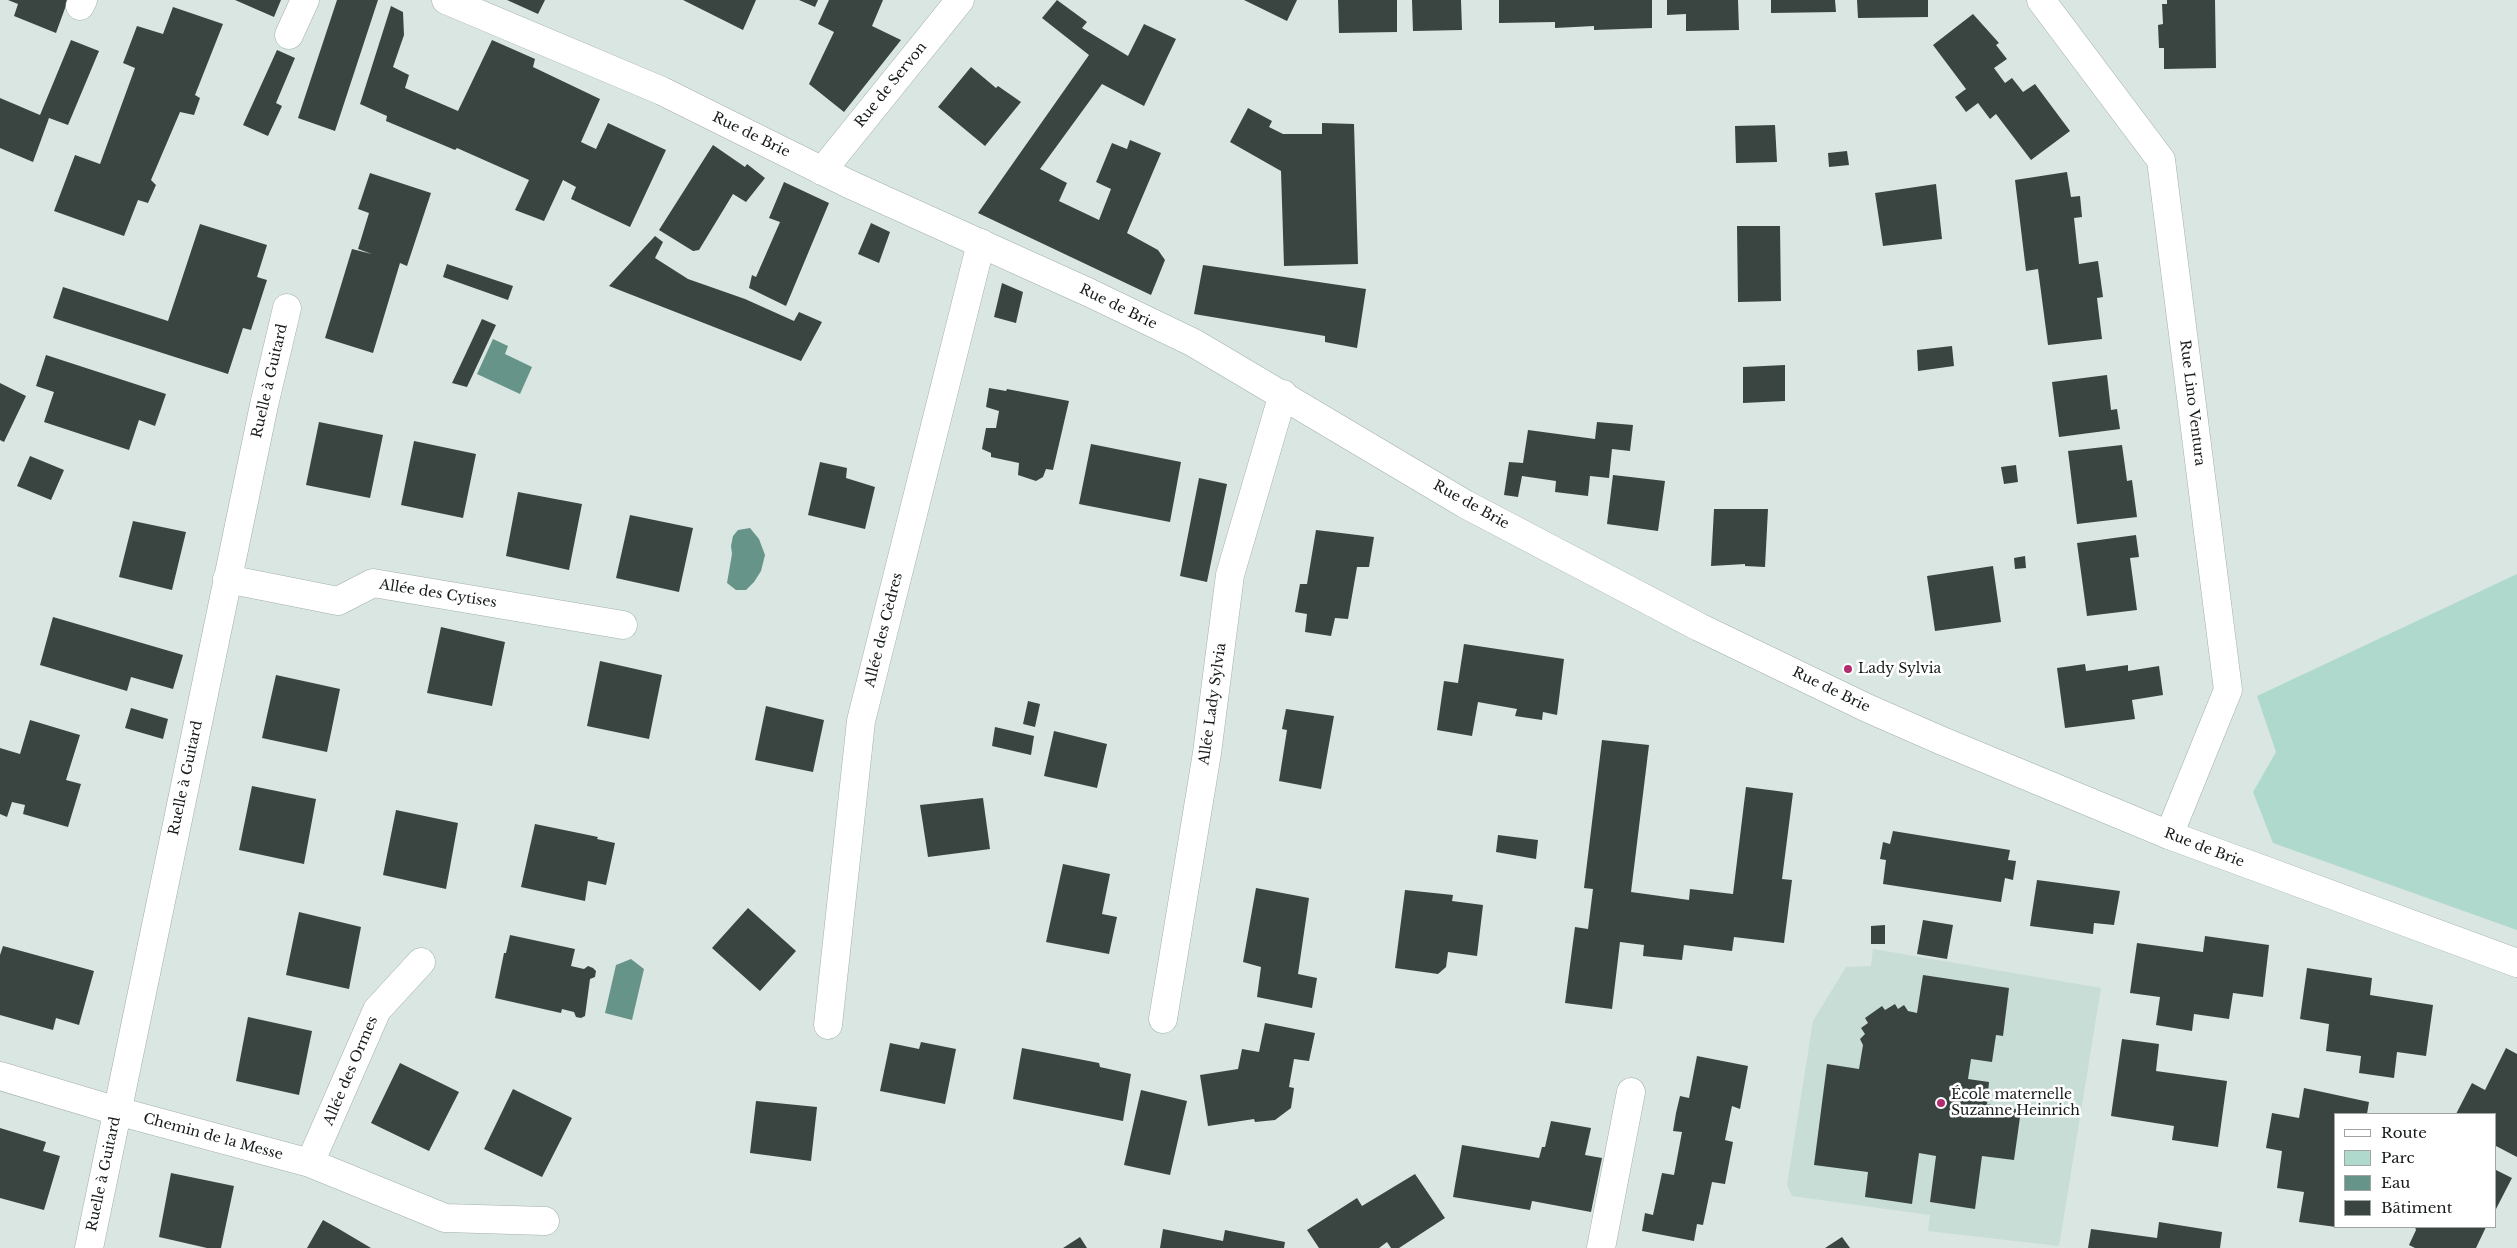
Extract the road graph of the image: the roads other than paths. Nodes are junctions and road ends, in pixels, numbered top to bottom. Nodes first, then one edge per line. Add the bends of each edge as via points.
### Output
1 (305, 0) edge
2 (446, 0) edge
3 (960, 0) edge
4 (2041, 0) edge
5 (289, 35) dead end
6 (822, 171) junction
7 (980, 243) junction
8 (287, 308) dead end
9 (1283, 394) junction
10 (228, 579) junction
11 (624, 625) dead end
12 (2169, 835) junction
13 (421, 962) dead end
14 (2517, 963) edge
15 (1162, 1019) dead end
16 (828, 1025) dead end
17 (0, 1076) edge
18 (1631, 1092) dead end
19 (118, 1111) junction
20 (310, 1163) junction
21 (545, 1221) dead end
22 (89, 1248) edge
23 (1601, 1248) edge

1 - 5 street
2 - 6 street, Rue de Brie via 662,91
3 - 6 street, Rue de Servon
4 - 12 street, Rue Lino Ventura via 2161,160 2228,690
6 - 7 street, Rue de Brie
7 - 9 street, Rue de Brie via 1194,343
7 - 16 street, Allée des Cèdres via 861,721
8 - 10 street, Ruelle à Guitard
9 - 12 street, Rue de Brie via 1465,504 1700,627 1940,740
9 - 15 street, Allée Lady Sylvia via 1230,576 1206,753
10 - 11 street, Allée des Cytises via 338,601 373,583
10 - 19 street, Ruelle à Guitard
12 - 14 street, Rue de Brie
13 - 20 street, Allée des Ormes via 377,1010
17 - 19 street, Chemin de la Messe
18 - 23 street
19 - 20 street, Chemin de la Messe
19 - 22 street, Ruelle à Guitard
20 - 21 street, Chemin de la Messe via 445,1218

